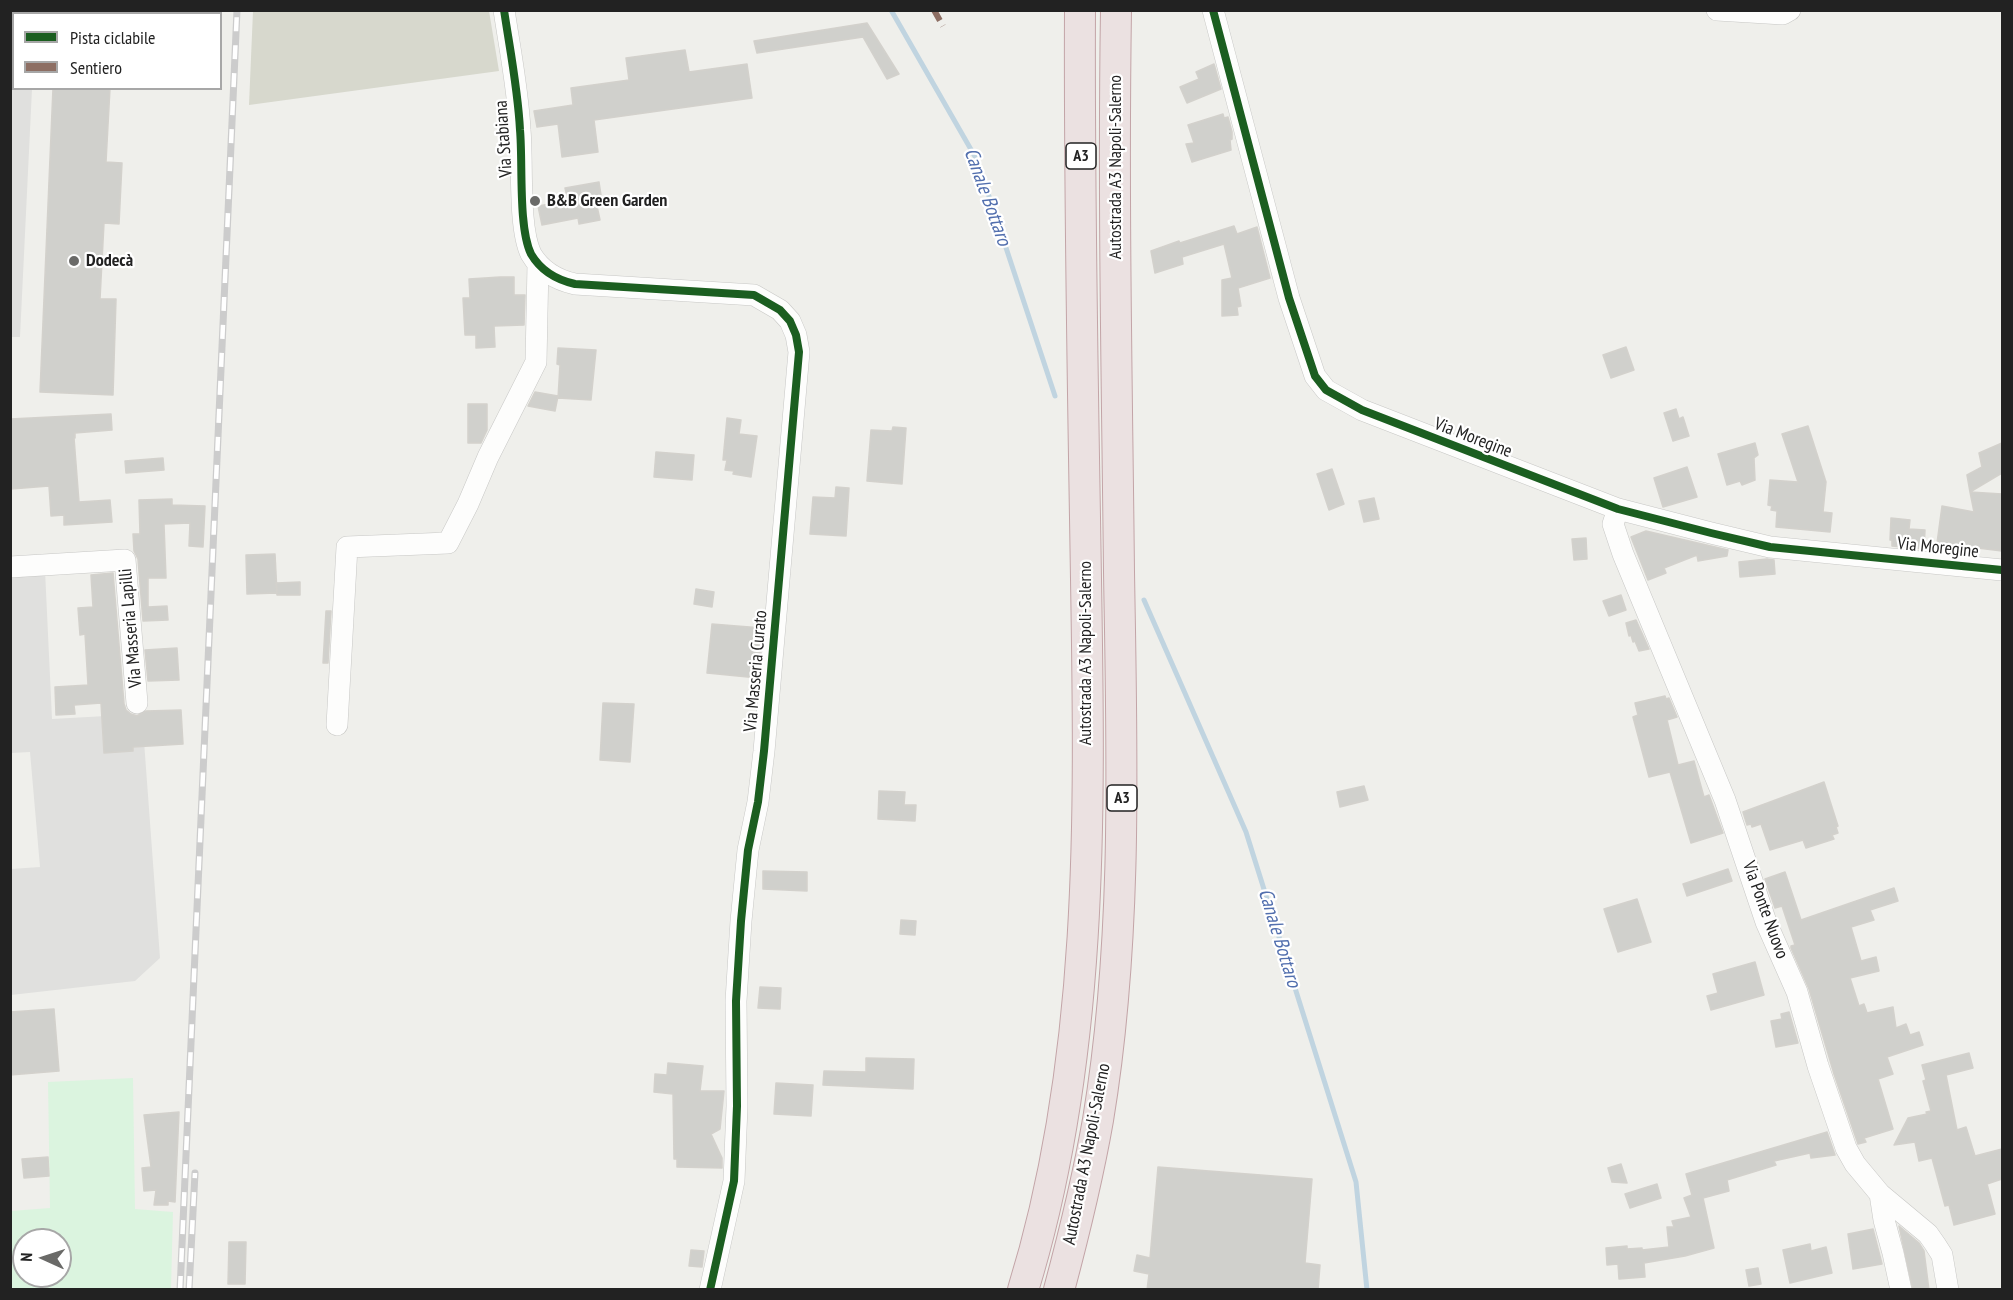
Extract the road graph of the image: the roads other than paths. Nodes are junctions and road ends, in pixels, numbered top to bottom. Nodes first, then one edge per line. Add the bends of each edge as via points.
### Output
1 (504, 10) edge
2 (1080, 10) edge
3 (1116, 10) edge
4 (1213, 10) edge
5 (1717, 10) edge
6 (1790, 10) edge
7 (538, 264) junction
8 (1618, 509) junction
9 (10, 567) edge
10 (2002, 570) edge
11 (137, 703) dead end
12 (337, 725) dead end
13 (1098, 1118) junction
14 (1880, 1194) junction
15 (710, 1290) edge
16 (1023, 1290) edge
17 (1059, 1290) edge
18 (1076, 1290) edge
19 (1900, 1290) edge
20 (1948, 1290) edge

1 - 7 street, Via Stabiana via 520,129 526,241
2 - 16 highway, Autostrada A3 Napoli-Salerno / A3 via 1088,677 1085,876 1080,971 1064,1115 1043,1221
3 - 13 highway, Autostrada A3 Napoli-Salerno / A3 via 1122,818 1114,971
4 - 8 street, Via Moregine via 1289,298 1320,383 1362,410
5 - 6 street via 1783,14
7 - 12 street via 536,362 448,543 347,547
7 - 15 street, Via Masseria Curato via 560,280 575,284 754,295 780,310 790,321 798,344 764,751 741,921 734,1181
8 - 10 street, Via Moregine via 1770,547
8 - 14 street, Via Ponte Nuovo via 1613,524 1623,554 1725,800 1766,922 1797,992 1846,1148
9 - 11 street, Via Masseria Lapilli via 125,560
13 - 17 highway, Autostrada A3 Napoli-Salerno / A3
13 - 18 highway via 1092,1207
14 - 19 street
14 - 20 street, Via Ponte Nuovo via 1928,1234 1942,1255

